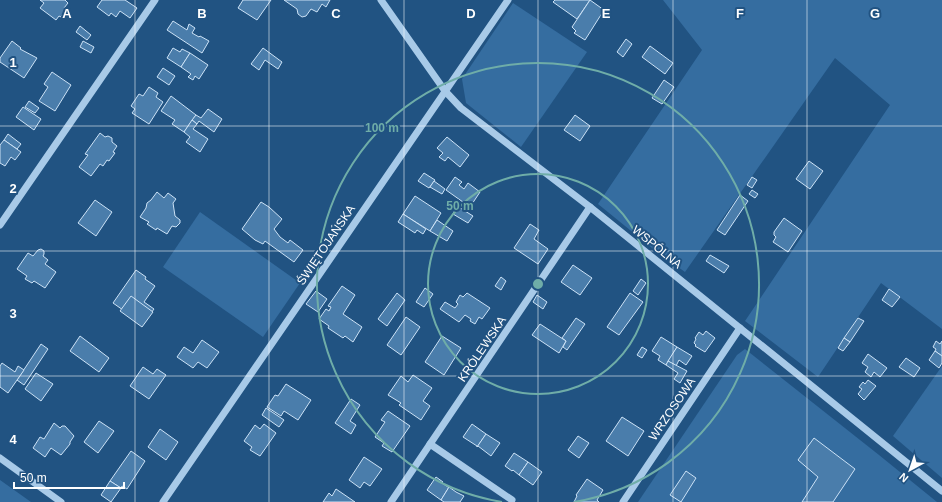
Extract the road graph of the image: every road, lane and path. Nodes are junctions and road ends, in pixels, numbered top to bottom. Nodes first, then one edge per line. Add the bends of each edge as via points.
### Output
1 (155, 0) edge
2 (381, 0) edge
3 (508, 0) edge
4 (445, 91) junction
5 (590, 208) junction
6 (0, 225) edge
7 (740, 328) junction
8 (430, 444) junction
9 (0, 458) edge
10 (942, 491) edge
11 (512, 500) dead end
12 (61, 502) edge
13 (163, 502) edge
14 (391, 502) edge
15 (623, 502) edge

1 - 6 street
2 - 4 street, WSPÓLNA
3 - 4 street, ŚWIĘTOJAŃSKA
4 - 5 street, WSPÓLNA via 461,108
4 - 13 street, ŚWIĘTOJAŃSKA
5 - 7 street, WSPÓLNA
5 - 8 street, KRÓLEWSKA
7 - 10 street, WSPÓLNA
7 - 15 street, WRZOSOWA
8 - 11 street
8 - 14 street, KRÓLEWSKA
9 - 12 street

